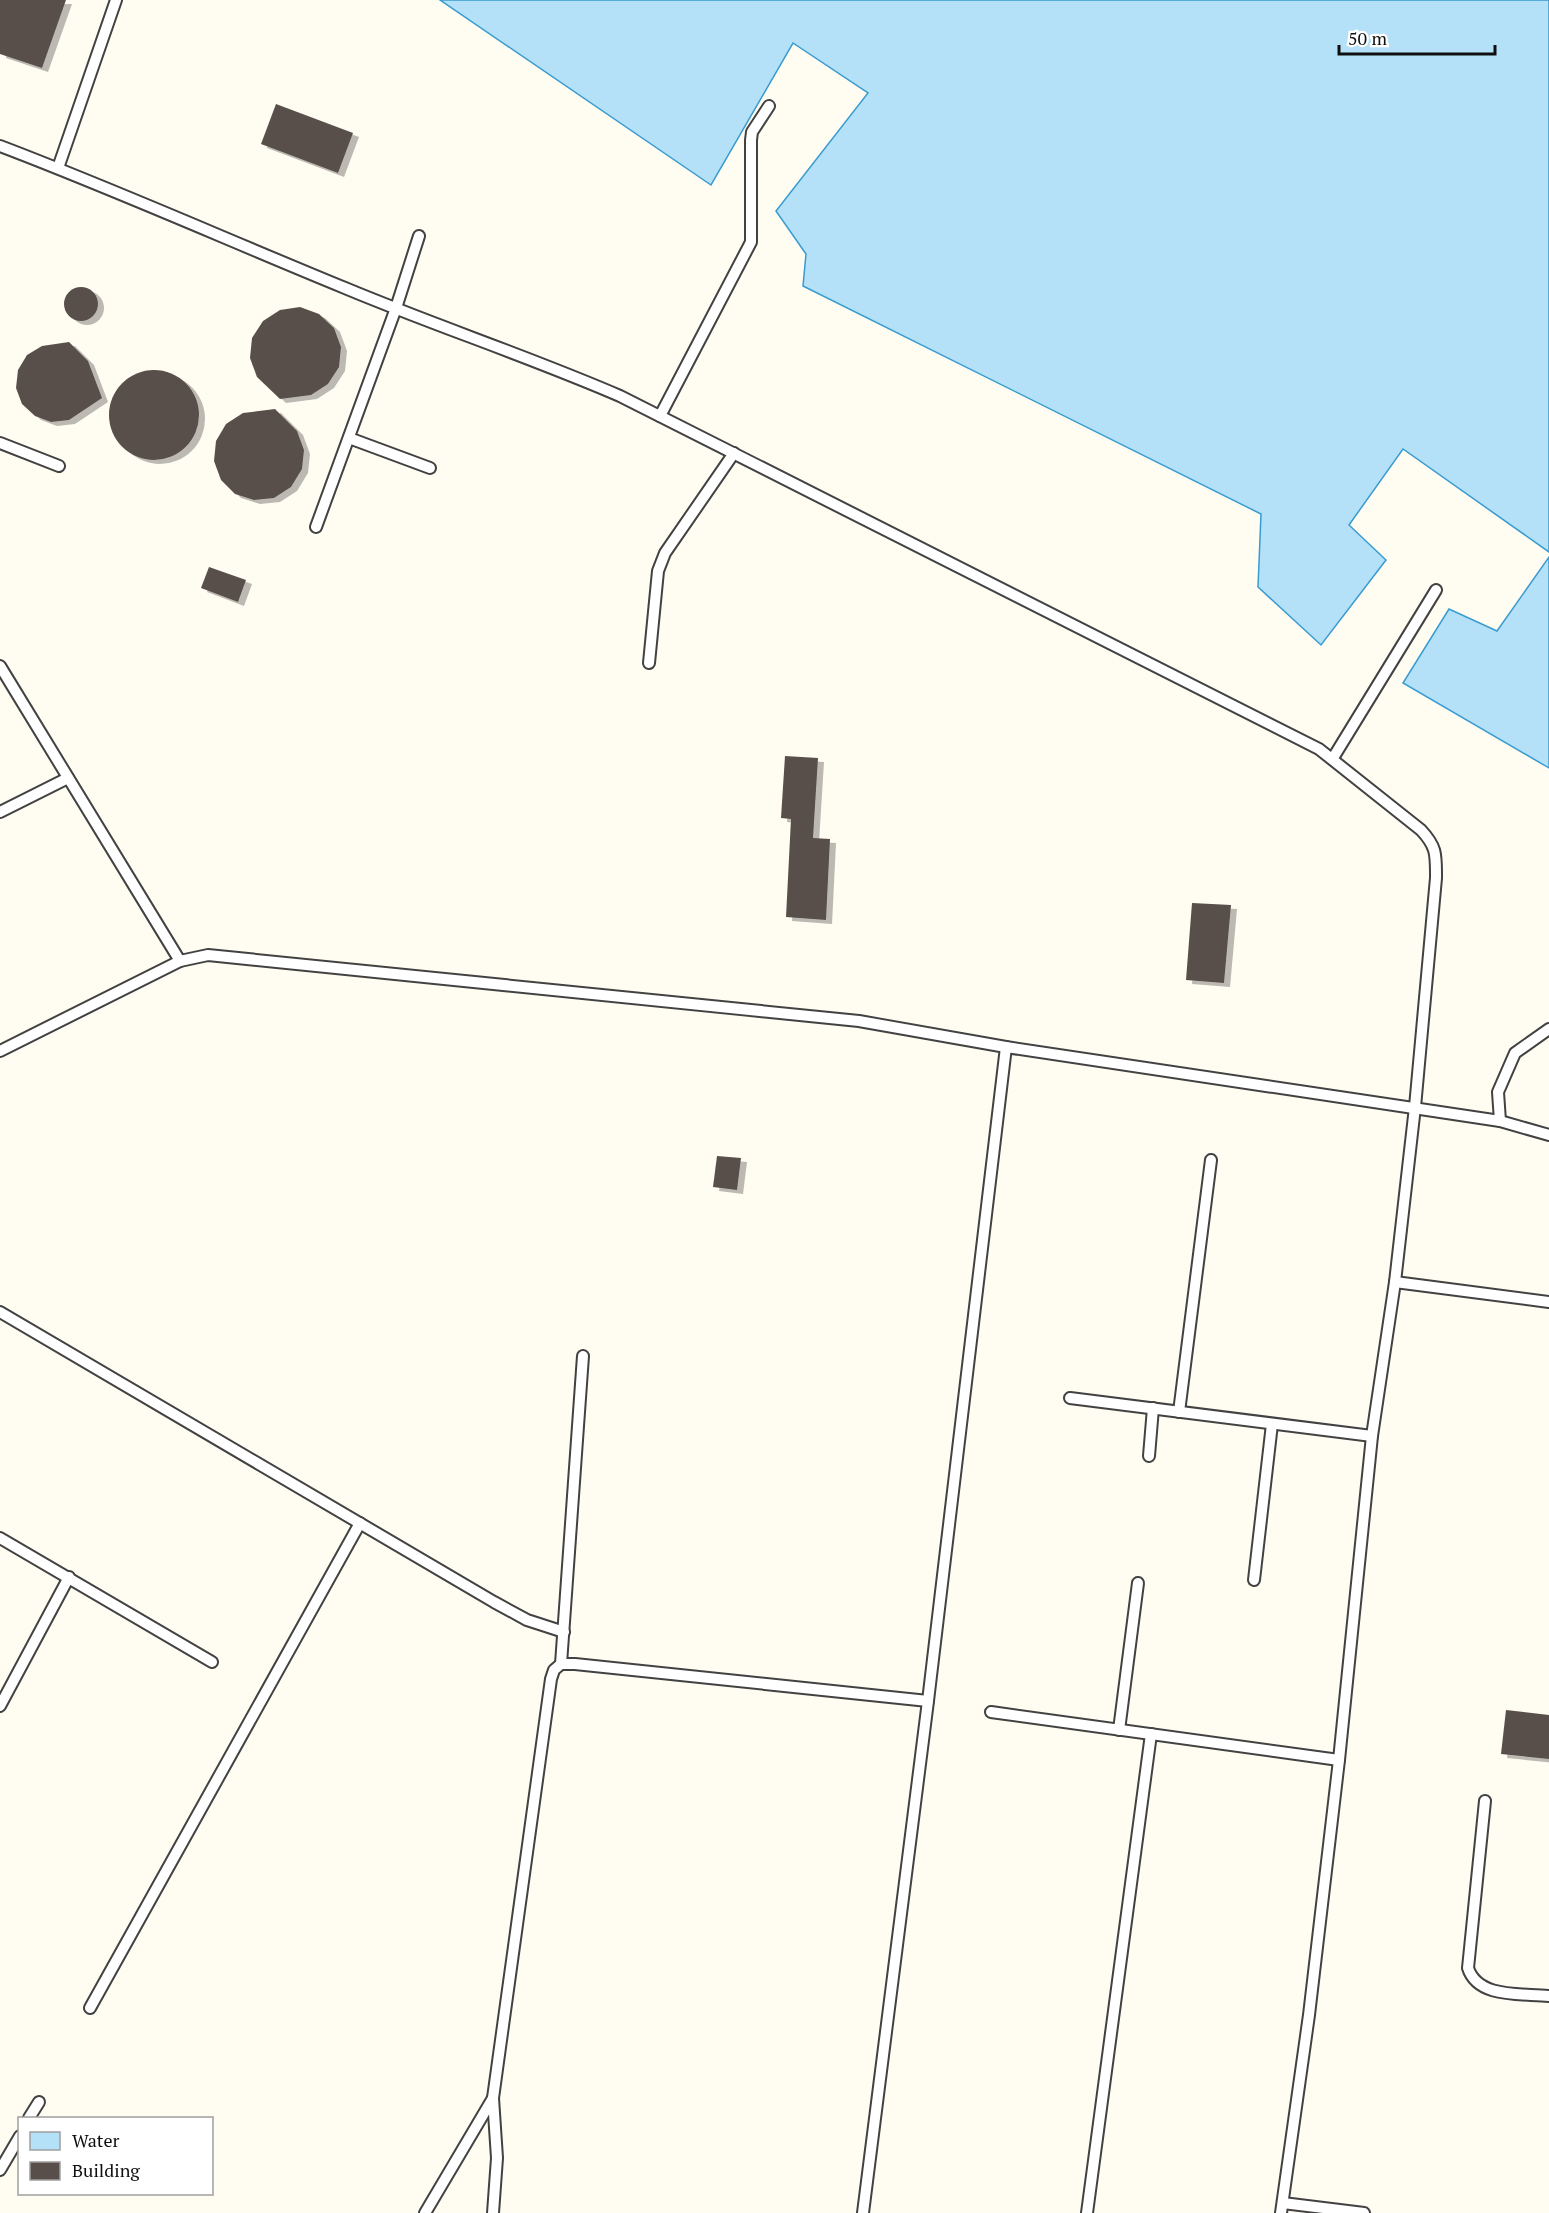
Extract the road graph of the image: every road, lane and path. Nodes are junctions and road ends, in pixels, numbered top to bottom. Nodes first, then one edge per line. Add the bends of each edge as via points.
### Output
1 (116, 0) edge
2 (769, 106) dead end
3 (0, 146) edge
4 (58, 168) junction
5 (419, 236) dead end
6 (396, 308) junction
7 (660, 416) junction
8 (349, 438) junction
9 (0, 443) edge
10 (734, 453) junction
11 (59, 466) dead end
12 (430, 468) dead end
13 (316, 527) dead end
14 (1436, 590) dead end
15 (649, 663) dead end
16 (0, 666) edge
17 (1333, 758) junction
18 (68, 778) junction
19 (0, 812) edge
20 (180, 961) junction
21 (1549, 1029) edge
22 (1006, 1047) junction
23 (0, 1051) edge
24 (1415, 1107) junction
25 (1500, 1121) junction
26 (1549, 1135) edge
27 (1211, 1160) dead end
28 (1395, 1282) junction
29 (1549, 1302) edge
30 (0, 1312) edge
31 (583, 1356) dead end
32 (1070, 1398) dead end
33 (1153, 1408) junction
34 (1179, 1412) junction
35 (1272, 1424) junction
36 (1372, 1436) junction
37 (1149, 1456) dead end
38 (360, 1523) junction
39 (0, 1538) edge
40 (69, 1578) junction
41 (1254, 1580) dead end
42 (1138, 1583) dead end
43 (564, 1632) junction
44 (212, 1662) dead end
45 (561, 1664) junction
46 (928, 1701) junction
47 (0, 1706) edge
48 (991, 1712) dead end
49 (1119, 1730) junction
50 (1151, 1734) junction
51 (1338, 1760) junction
52 (1485, 1801) dead end
53 (1549, 1996) edge
54 (90, 2008) dead end
55 (492, 2098) junction
56 (39, 2102) dead end
57 (30, 2117) edge
58 (18, 2139) edge
59 (0, 2170) edge
60 (1282, 2208) edge
61 (425, 2213) edge
62 (493, 2213) edge
63 (863, 2213) edge
64 (1087, 2213) edge
65 (1364, 2213) edge

1 - 4 lane
2 - 7 lane via 752,132 751,242
3 - 4 lane
4 - 6 lane
5 - 6 lane
6 - 7 lane via 562,371
6 - 8 lane
7 - 10 lane
8 - 12 lane
8 - 13 lane
9 - 11 lane
10 - 15 lane via 665,553 658,571
10 - 17 lane
14 - 17 lane
16 - 18 lane
17 - 24 lane via 1420,830 1432,842 1436,855
18 - 19 lane
18 - 20 lane
20 - 22 lane via 208,955 858,1021
20 - 23 lane
21 - 25 lane via 1515,1053 1498,1092
22 - 24 lane
22 - 46 lane
24 - 25 lane
24 - 28 lane
25 - 26 lane
27 - 34 lane
28 - 29 lane
28 - 36 lane
30 - 38 lane
31 - 43 lane
32 - 33 lane
33 - 34 lane
33 - 37 lane
34 - 35 lane
35 - 36 lane
35 - 41 lane
36 - 51 lane
38 - 43 lane via 519,1615
38 - 54 lane
39 - 40 lane
40 - 44 lane
40 - 47 lane
42 - 49 lane
43 - 45 lane
45 - 46 lane
45 - 55 lane via 551,1679
46 - 63 lane
48 - 49 lane
49 - 50 lane
50 - 51 lane
50 - 64 lane
51 - 60 lane
52 - 53 lane via 1468,1968 1471,1977 1489,1990
55 - 61 lane
55 - 62 lane via 497,2158
56 - 57 lane
58 - 59 lane
60 - 65 lane

